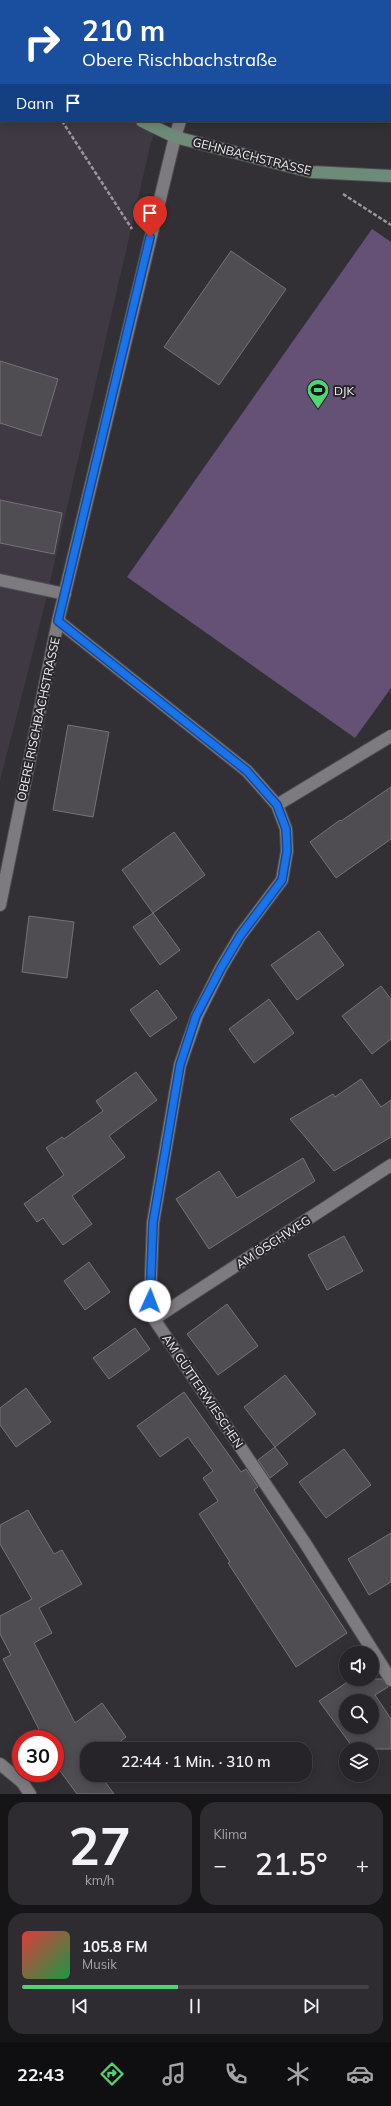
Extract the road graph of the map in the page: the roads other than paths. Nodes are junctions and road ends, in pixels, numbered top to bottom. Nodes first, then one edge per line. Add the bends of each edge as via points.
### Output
1 (144, 122) edge
2 (180, 122) edge
3 (175, 137) junction
4 (391, 176) edge
5 (0, 580) edge
6 (65, 594) junction
7 (58, 621) junction
8 (391, 736) edge
9 (277, 805) junction
10 (0, 905) edge
11 (391, 1165) edge
12 (154, 1319) junction
13 (391, 1680) edge
14 (0, 1764) edge
15 (30, 1794) edge

1 - 3 street, GEHNBACHSTRASSE
2 - 3 street, OBERE RISCHBACHSTRASSE
3 - 4 street, GEHNBACHSTRASSE via 312,172
3 - 6 street, OBERE RISCHBACHSTRASSE
5 - 6 street
6 - 7 street, OBERE RISCHBACHSTRASSE
7 - 9 street, AM GÜTTERWIESCHEN via 247,771
7 - 10 street, OBERE RISCHBACHSTRASSE
8 - 9 street
9 - 12 street, AM GÜTTERWIESCHEN via 286,829 287,851 282,880 240,936 221,968 196,1016 180,1065 153,1223 150,1301
11 - 12 street, AM ÖSCHWEG
12 - 13 street, AM GÜTTERWIESCHEN via 305,1543
14 - 15 street via 22,1782

